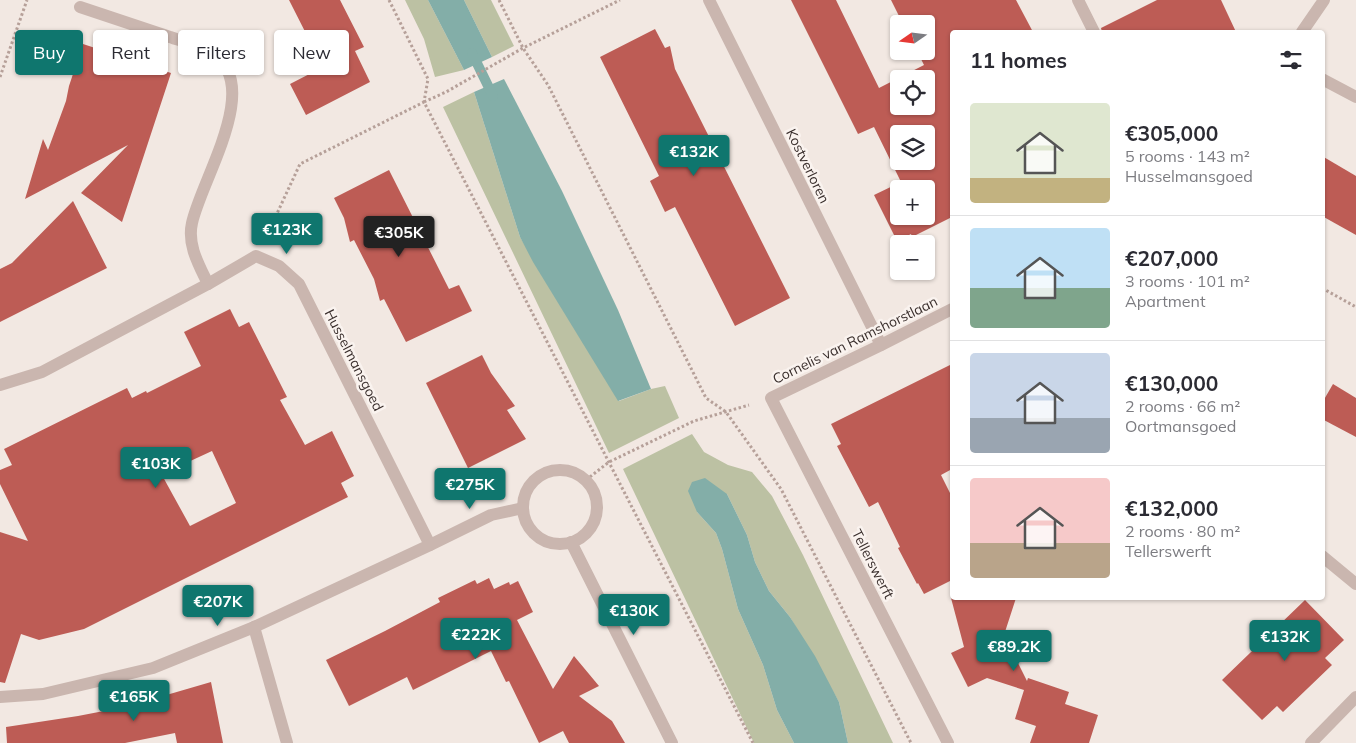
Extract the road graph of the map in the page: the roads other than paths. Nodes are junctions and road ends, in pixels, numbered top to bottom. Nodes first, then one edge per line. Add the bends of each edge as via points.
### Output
1 (709, 0) edge
2 (1078, 0) edge
3 (1324, 0) edge
4 (80, 7) dead end
5 (1093, 30) edge
6 (1303, 30) edge
7 (1325, 81) edge
8 (1356, 97) edge
9 (208, 284) junction
10 (950, 310) edge
11 (881, 346) junction
12 (0, 385) edge
13 (771, 398) joint
14 (522, 508) junction
15 (571, 542) junction
16 (430, 545) junction
17 (1325, 558) edge
18 (1356, 584) edge
19 (254, 627) junction
20 (0, 697) edge
21 (1356, 697) edge
22 (286, 743) edge
23 (672, 743) edge
24 (948, 743) edge
25 (1311, 743) edge

1 - 11 street, Kostverloren
2 - 5 street
3 - 6 street
4 - 9 street via 212,53 225,65 233,92 231,112 191,224 195,257
7 - 8 street
9 - 12 street via 42,372
9 - 16 street, Husselmansgoed via 256,256 279,266 299,284
10 - 11 street, Cornelis van Ramshorstlaan
11 - 13 street, Cornelis van Ramshorstlaan
13 - 24 street, Tellerswerft
14 - 15 street via 533,533 544,541
14 - 15 street via 532,481 545,473 559,469 574,472 586,480 594,493 597,508 593,522 584,534
14 - 16 street via 491,515
15 - 23 street
16 - 19 street
17 - 18 street
19 - 20 street via 152,668 43,694
19 - 22 street
21 - 25 street

